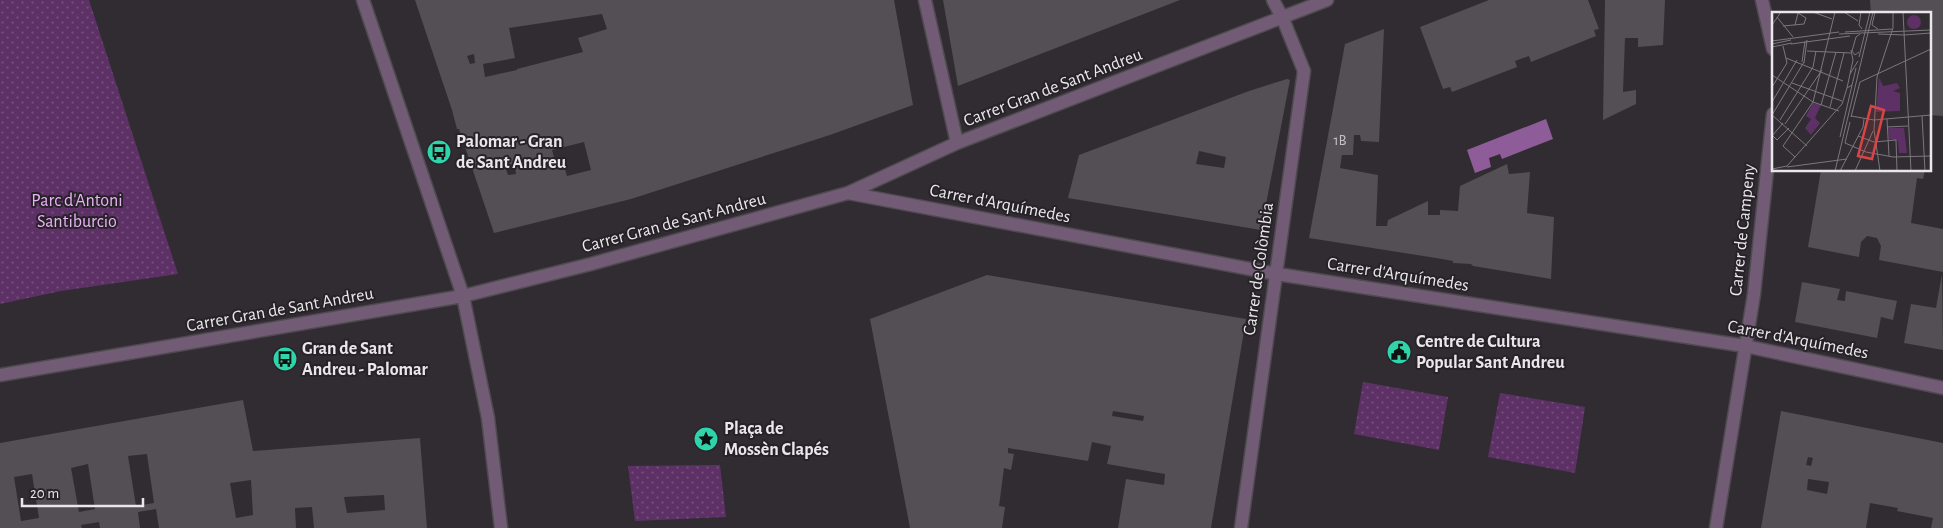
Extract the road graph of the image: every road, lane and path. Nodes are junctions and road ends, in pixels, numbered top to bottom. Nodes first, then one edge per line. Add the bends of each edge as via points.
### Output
1 (363, 0) edge
2 (925, 0) edge
3 (1274, 0) edge
4 (1327, 0) edge
5 (1762, 0) edge
6 (1283, 18) junction
7 (1772, 45) edge
8 (1772, 123) edge
9 (957, 143) junction
10 (848, 193) junction
11 (1277, 274) junction
12 (463, 296) junction
13 (1745, 346) junction
14 (0, 375) edge
15 (1943, 388) edge
16 (501, 528) edge
17 (1241, 528) edge
18 (1716, 528) edge

1 - 12 street
2 - 9 street
3 - 6 street, Carrer de Colòmbia
4 - 6 street, Carrer Gran de Sant Andreu
5 - 7 street
6 - 9 street, Carrer Gran de Sant Andreu
6 - 11 street, Carrer de Colòmbia via 1304,71
8 - 13 street, Carrer de Campeny via 1754,294
9 - 10 street, Carrer Gran de Sant Andreu
10 - 11 street, Carrer d'Arquímedes
10 - 12 street, Carrer Gran de Sant Andreu
11 - 13 street, Carrer d'Arquímedes
11 - 17 street, Carrer de Colòmbia
12 - 14 street, Carrer Gran de Sant Andreu
12 - 16 street via 488,418
13 - 15 street, Carrer d'Arquímedes
13 - 18 street, Carrer de Campeny

